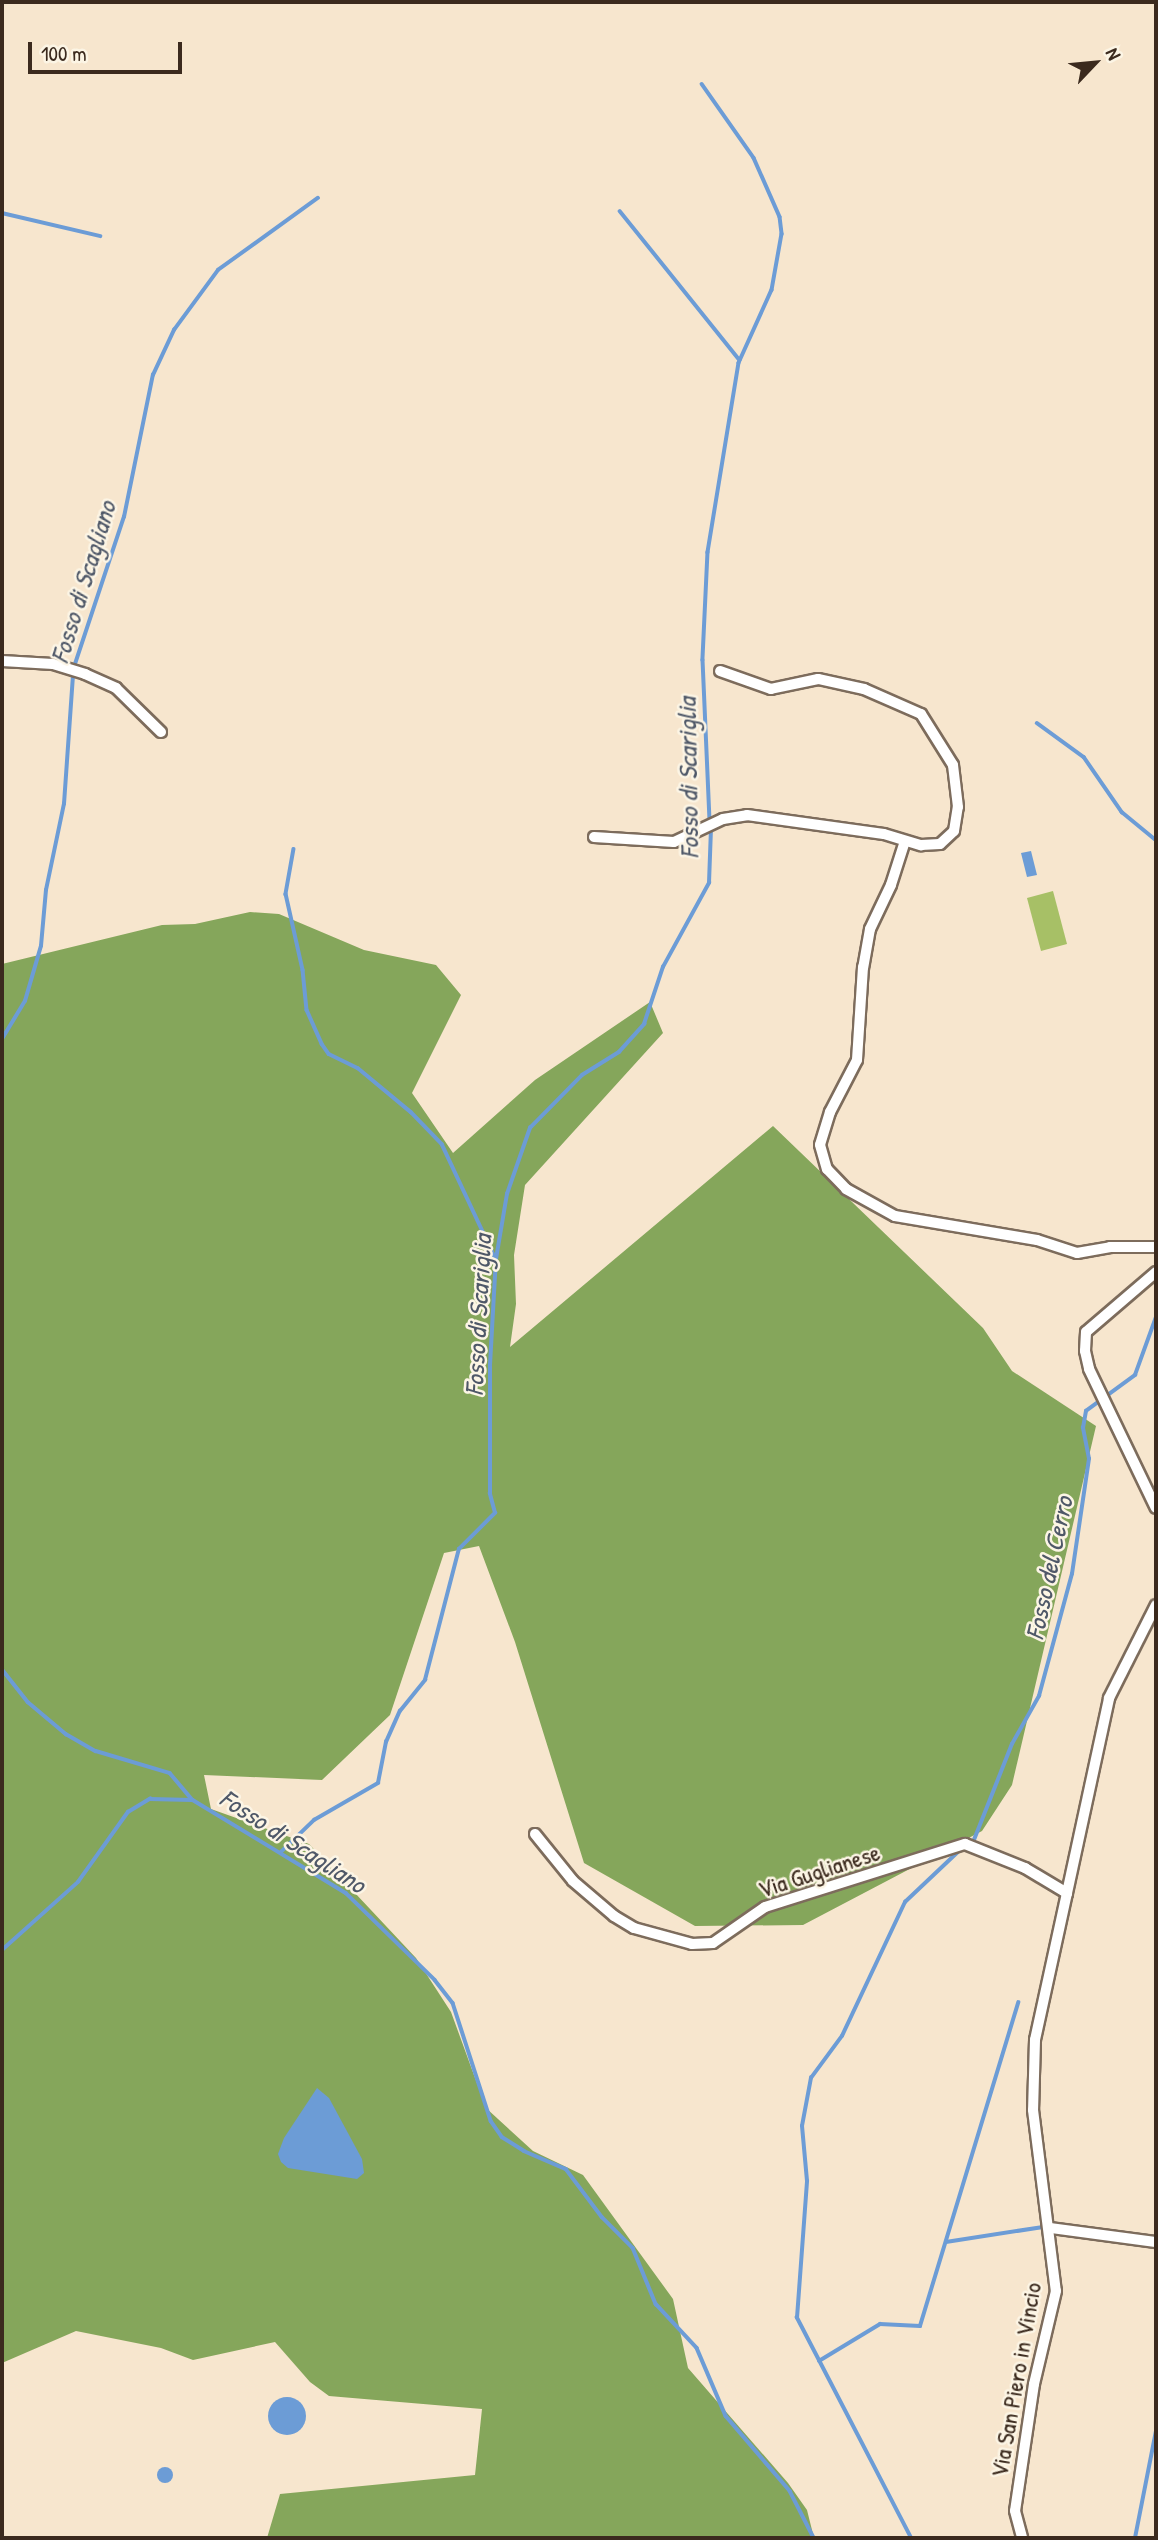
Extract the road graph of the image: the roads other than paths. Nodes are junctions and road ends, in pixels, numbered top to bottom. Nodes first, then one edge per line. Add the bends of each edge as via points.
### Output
1 (2, 661) edge
2 (720, 671) dead end
3 (161, 732) dead end
4 (594, 837) dead end
5 (905, 841) junction
6 (1156, 1247) edge
7 (1156, 1272) edge
8 (1156, 1508) edge
9 (1156, 1605) edge
10 (535, 1834) dead end
11 (1067, 1893) junction
12 (1051, 2228) junction
13 (1156, 2242) edge
14 (1022, 2538) edge

1 - 3 street via 53,664 96,678 116,688
2 - 5 street via 772,689 818,678 864,689 920,714 953,765 957,820 954,831 940,844
4 - 5 street via 674,842 723,819 761,815
5 - 6 street via 891,886 870,929 857,1060 830,1112 820,1145 827,1169 846,1189 895,1216 1037,1240 1077,1254 1110,1247
7 - 8 street via 1086,1332 1085,1351
9 - 11 street via 1109,1698
10 - 11 street, Via Guglianese via 573,1881 614,1916 634,1928 692,1944 713,1943 765,1907 965,1844 1025,1868
11 - 12 street via 1035,2040 1033,2110
12 - 13 street
12 - 14 street, Via San Piero in Vincio via 1055,2304 1034,2384 1015,2511

